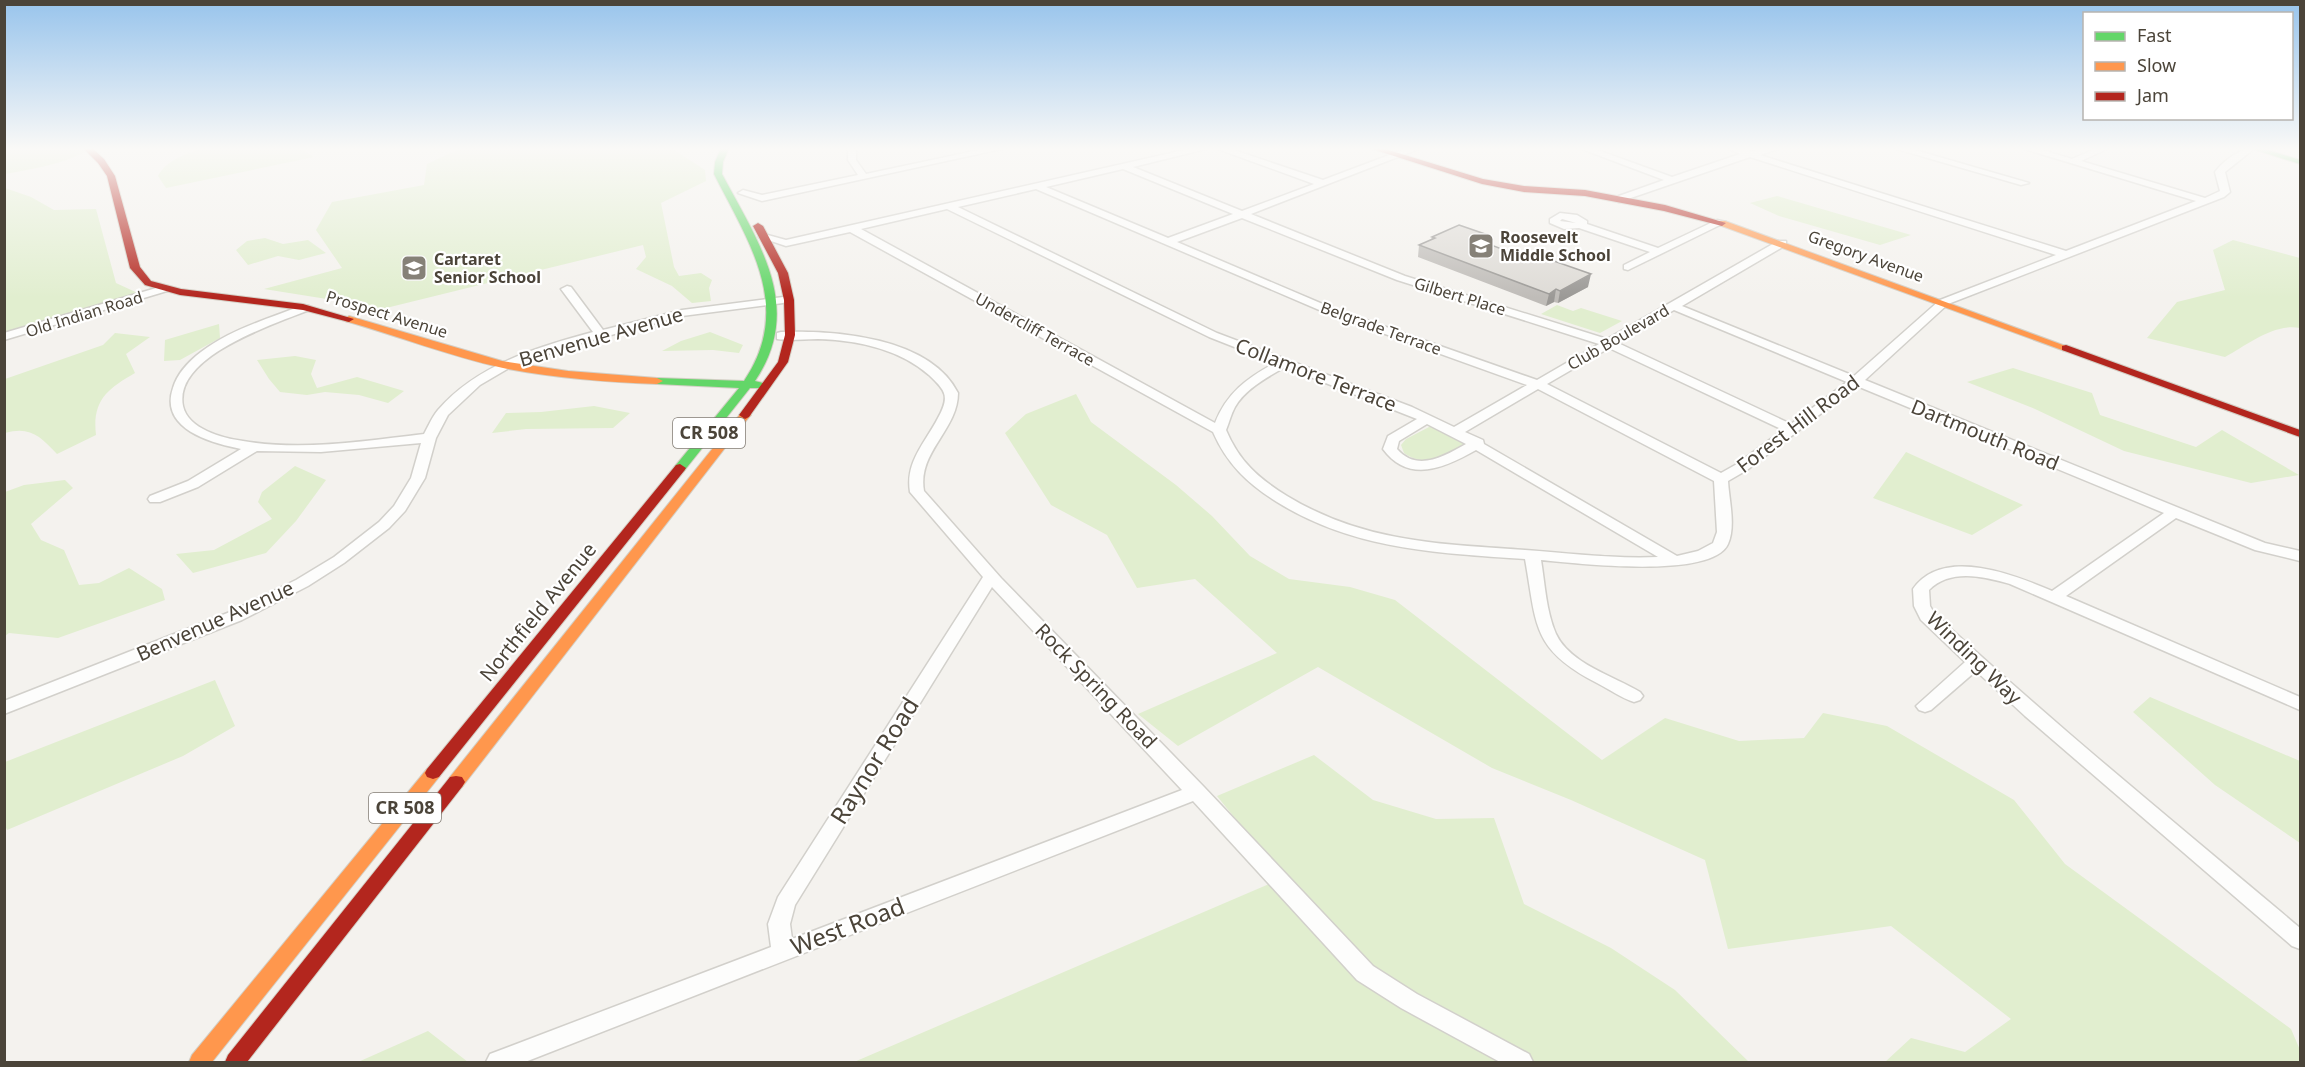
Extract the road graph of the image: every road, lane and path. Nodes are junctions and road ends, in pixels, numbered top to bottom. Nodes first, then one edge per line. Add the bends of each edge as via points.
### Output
1 (117, 198) edge
2 (741, 198) edge
3 (742, 198) edge
4 (984, 198) edge
5 (1064, 198) edge
6 (1202, 198) edge
7 (1286, 198) edge
8 (1612, 198) edge
9 (1622, 198) edge
10 (1887, 198) edge
11 (2195, 198) edge
12 (2213, 198) edge
13 (1619, 199) junction
14 (2206, 201) junction
15 (948, 206) junction
16 (1242, 214) junction
17 (1721, 222) junction
18 (1579, 225) dead end
19 (851, 228) junction
20 (766, 242) junction
21 (1168, 242) junction
22 (1782, 243) junction
23 (753, 249) junction
24 (1659, 252) junction
25 (2064, 254) junction
26 (1628, 267) dead end
27 (163, 289) junction
28 (567, 290) dead end
29 (789, 300) junction
30 (771, 302) junction
31 (1944, 302) junction
32 (1673, 306) junction
33 (305, 308) junction
34 (600, 334) junction
35 (790, 336) junction
36 (4, 337) edge
37 (769, 337) junction
38 (1608, 343) junction
39 (1284, 363) junction
40 (505, 365) junction
41 (1855, 381) junction
42 (748, 384) junction
43 (1537, 384) junction
44 (768, 385) junction
45 (1427, 419) junction
46 (1792, 429) junction
47 (1219, 430) junction
48 (1455, 432) junction
49 (2301, 434) edge
50 (429, 438) junction
51 (1478, 443) junction
52 (254, 447) junction
53 (1721, 479) junction
54 (154, 499) dead end
55 (2175, 512) junction
56 (1532, 555) junction
57 (2301, 556) edge
58 (1675, 561) junction
59 (991, 576) junction
60 (2054, 597) junction
61 (1976, 662) junction
62 (1634, 696) dead end
63 (2301, 704) edge
64 (1925, 706) dead end
65 (4, 708) edge
66 (420, 789) junction
67 (1197, 792) junction
68 (448, 793) junction
69 (2301, 940) edge
70 (783, 952) junction
71 (199, 1062) edge
72 (235, 1062) edge
73 (498, 1062) edge
74 (1521, 1062) edge

1 - 27 main road, Prospect Avenue via 135,268 148,283
2 - 23 main road, Northfield Avenue / CR 508
3 - 20 main road, Northfield Avenue / CR 508
4 - 15 street
5 - 21 street, Belgrade Terrace
6 - 16 street, Gilbert Place
7 - 16 street
8 - 13 main road, Gregory Avenue
9 - 13 street
10 - 25 street
11 - 14 street
12 - 14 street, Forest Hill Road
13 - 17 main road, Gregory Avenue
14 - 25 street, Forest Hill Road
15 - 19 street
15 - 39 street, Collamore Terrace via 1213,335
16 - 21 street
16 - 38 street, Gilbert Place via 1401,278
17 - 22 main road, Gregory Avenue
17 - 24 street
18 - 24 street
19 - 20 street via 786,243
19 - 47 street, Undercliff Terrace
20 - 23 main road
20 - 29 main road, Northfield Avenue / CR 508 via 783,273
21 - 43 street, Belgrade Terrace via 1328,310
22 - 31 main road, Gregory Avenue
22 - 32 street, Club Boulevard
23 - 30 main road, Northfield Avenue / CR 508
24 - 26 street
25 - 31 street, Forest Hill Road
27 - 33 main road, Prospect Avenue
27 - 36 street, Old Indian Road
28 - 34 street
29 - 30 street, Benvenue Avenue
29 - 35 main road, Northfield Avenue / CR 508
30 - 34 street, Benvenue Avenue via 692,311
30 - 37 main road, Northfield Avenue / CR 508 via 773,321
31 - 41 street, Forest Hill Road
31 - 49 main road, Gregory Avenue
32 - 38 street, Club Boulevard
32 - 41 street, Dartmouth Road
33 - 40 main road, Prospect Avenue
33 - 52 street via 208,352 189,369 177,391 176,413 188,426
34 - 40 street, Benvenue Avenue
35 - 37 street, Rock Spring Road
35 - 44 main road, Northfield Avenue / CR 508 via 783,362
35 - 59 street, Rock Spring Road via 882,344 919,359 950,389 948,408 913,481 917,492
37 - 42 main road, Northfield Avenue / CR 508 via 762,361
38 - 43 street, Club Boulevard
38 - 46 street, Gilbert Place
39 - 45 street, Collamore Terrace
39 - 47 street via 1260,376 1237,396
40 - 42 main road, Prospect Avenue via 583,375
40 - 50 street, Benvenue Avenue via 454,401 442,413
41 - 46 street, Forest Hill Road
41 - 55 street, Dartmouth Road
42 - 44 main road, Prospect Avenue
42 - 66 main road, Northfield Avenue / CR 508
43 - 48 street, Club Boulevard
43 - 53 street, Belgrade Terrace
44 - 68 main road, Northfield Avenue / CR 508
45 - 48 street, Collamore Terrace
45 - 51 street via 1393,440 1393,454 1407,463 1436,465
46 - 53 street, Forest Hill Road
47 - 56 street, Forest Hill Road via 1238,465 1248,474 1278,495 1346,531 1409,546
48 - 51 street, Collamore Terrace
50 - 52 street via 315,449
50 - 65 street, Benvenue Avenue via 418,478 400,508 364,542 317,574 236,616
51 - 58 street, Collamore Terrace
52 - 54 street via 193,484
53 - 58 street, Forest Hill Road via 1724,532 1720,545 1700,556
55 - 57 street, Dartmouth Road via 2260,547
55 - 60 street
56 - 58 street, Forest Hill Road
56 - 62 street via 1547,634 1556,647
59 - 67 street, Rock Spring Road
59 - 70 street, Raynor Road via 785,903 779,924
60 - 61 street, Winding Way via 2016,581 1975,572 1946,573 1926,582 1920,597 1927,616
60 - 63 street, Winding Way
61 - 64 street
61 - 69 street, Winding Way
66 - 68 main road
66 - 71 main road, Northfield Avenue / CR 508
67 - 70 street, West Road
67 - 74 street, Rock Spring Road via 1365,973
68 - 72 main road, Northfield Avenue / CR 508
70 - 73 street, West Road

